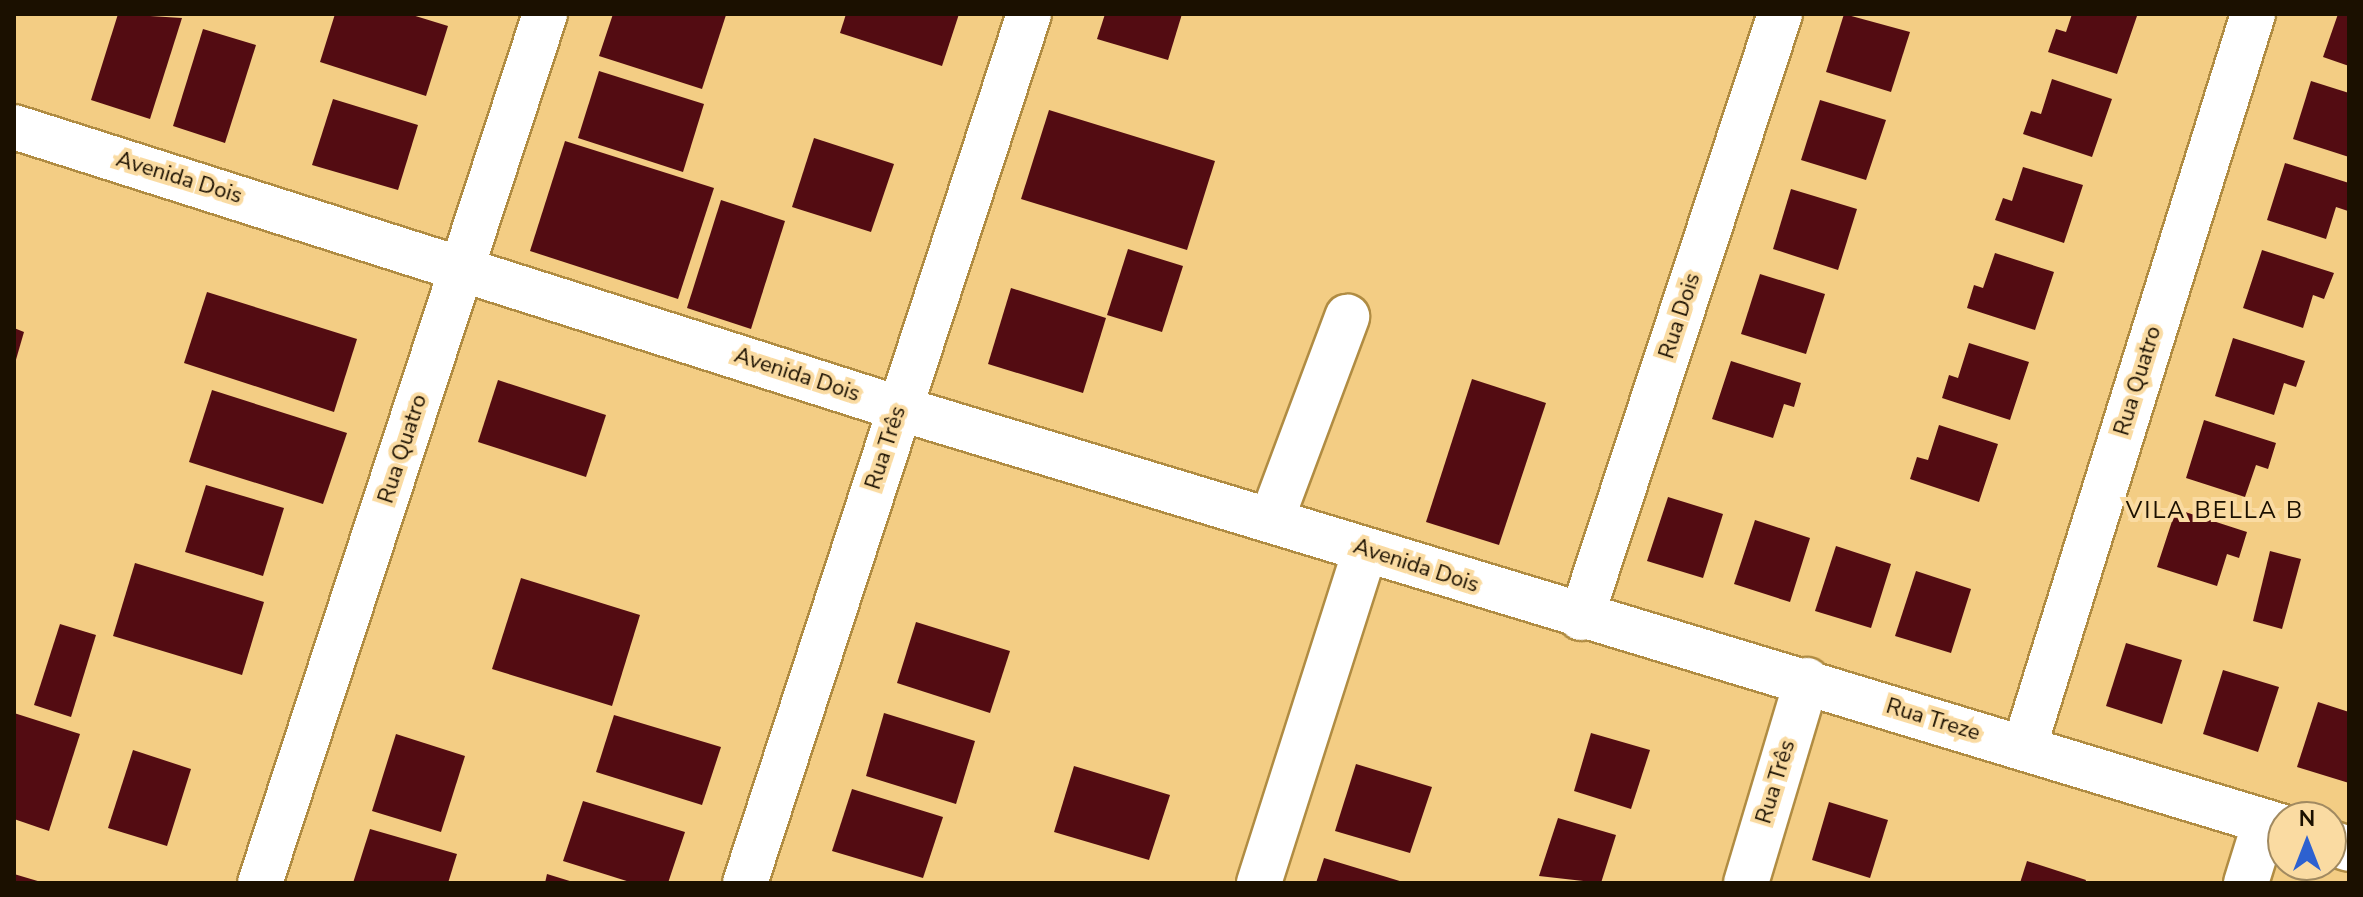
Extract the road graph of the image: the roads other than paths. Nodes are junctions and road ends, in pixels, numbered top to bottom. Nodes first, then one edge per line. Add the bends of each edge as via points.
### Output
1 (545, 14) edge
2 (1029, 14) edge
3 (1780, 14) edge
4 (2253, 14) edge
5 (14, 127) edge
6 (463, 266) junction
7 (1347, 317) dead end
8 (898, 408) junction
9 (1272, 518) junction
10 (1365, 550) junction
11 (1581, 618) junction
12 (1807, 680) junction
13 (2024, 748) junction
14 (2267, 822) edge
15 (2267, 839) edge
16 (260, 883) edge
17 (745, 883) edge
18 (1259, 883) edge
19 (1746, 883) edge
20 (2246, 883) edge

1 - 6 street, Rua Quatro
2 - 8 street, Rua Três
3 - 11 street, Rua Dois
4 - 13 street, Rua Quatro
5 - 6 street, Avenida Dois
6 - 8 street, Avenida Dois
6 - 16 street, Rua Quatro
7 - 9 street
8 - 9 street, Avenida Dois
8 - 17 street, Rua Três
9 - 10 street, Avenida Dois
10 - 11 street, Avenida Dois
10 - 18 street
11 - 12 street, Rua Treze
12 - 13 street, Rua Treze
12 - 19 street, Rua Três
13 - 14 street, Rua Treze
15 - 20 street

